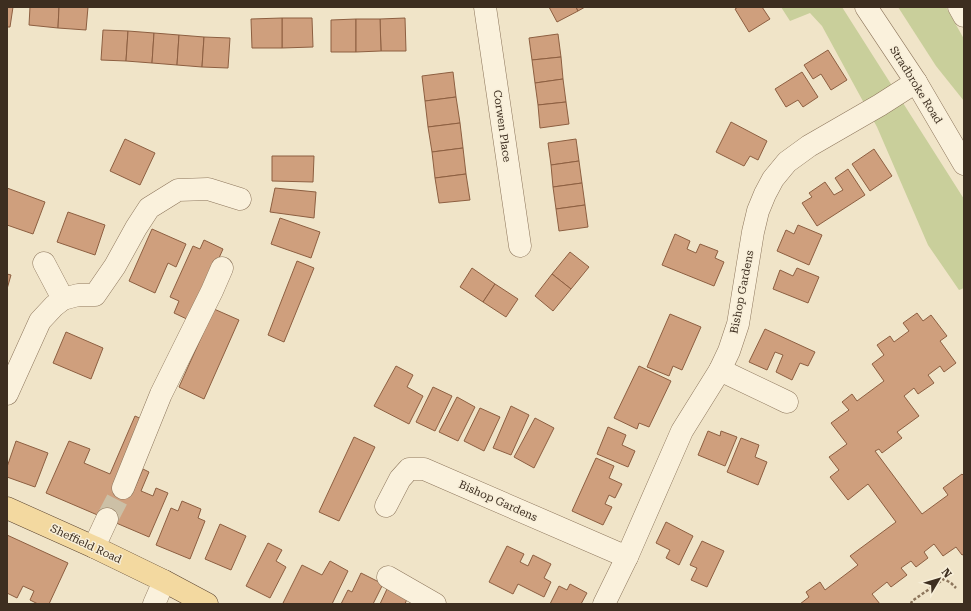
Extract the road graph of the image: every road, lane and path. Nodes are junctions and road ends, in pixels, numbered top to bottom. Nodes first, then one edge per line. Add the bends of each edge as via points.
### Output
1 (484, 7) edge
2 (866, 7) edge
3 (959, 7) edge
4 (964, 16) edge
5 (916, 82) junction
6 (964, 164) edge
7 (240, 199) dead end
8 (520, 246) dead end
9 (44, 263) dead end
10 (222, 268) dead end
11 (63, 299) junction
12 (720, 370) junction
13 (7, 394) edge
14 (787, 402) dead end
15 (123, 488) tunnel mouth
16 (386, 506) dead end
17 (7, 508) edge
18 (107, 519) tunnel mouth
19 (94, 547) junction
20 (627, 557) junction
21 (388, 577) dead end
22 (164, 581) junction
23 (956, 588) dead end
24 (154, 604) edge
25 (207, 604) edge
26 (435, 604) edge
27 (604, 604) edge
28 (911, 604) edge

1 - 8 street, Corwen Place
2 - 5 street, Stradbroke Road
3 - 4 street
5 - 6 street, Stradbroke Road
5 - 12 street, Bishop Gardens via 809,146 787,162 773,179 758,211 738,324
7 - 11 street via 208,190 178,190 149,208 95,295 78,295
9 - 11 street
10 - 15 street via 161,394
11 - 13 street via 40,321
12 - 14 street
12 - 20 street, Bishop Gardens via 682,431
16 - 20 street, Bishop Gardens via 400,479 409,469 424,469
17 - 19 main road, Sheffield Road
18 - 19 street
19 - 22 main road, Sheffield Road
20 - 27 street, Bishop Gardens
21 - 26 street
22 - 24 street
22 - 25 main road, Sheffield Road
23 - 28 path via 944,579

